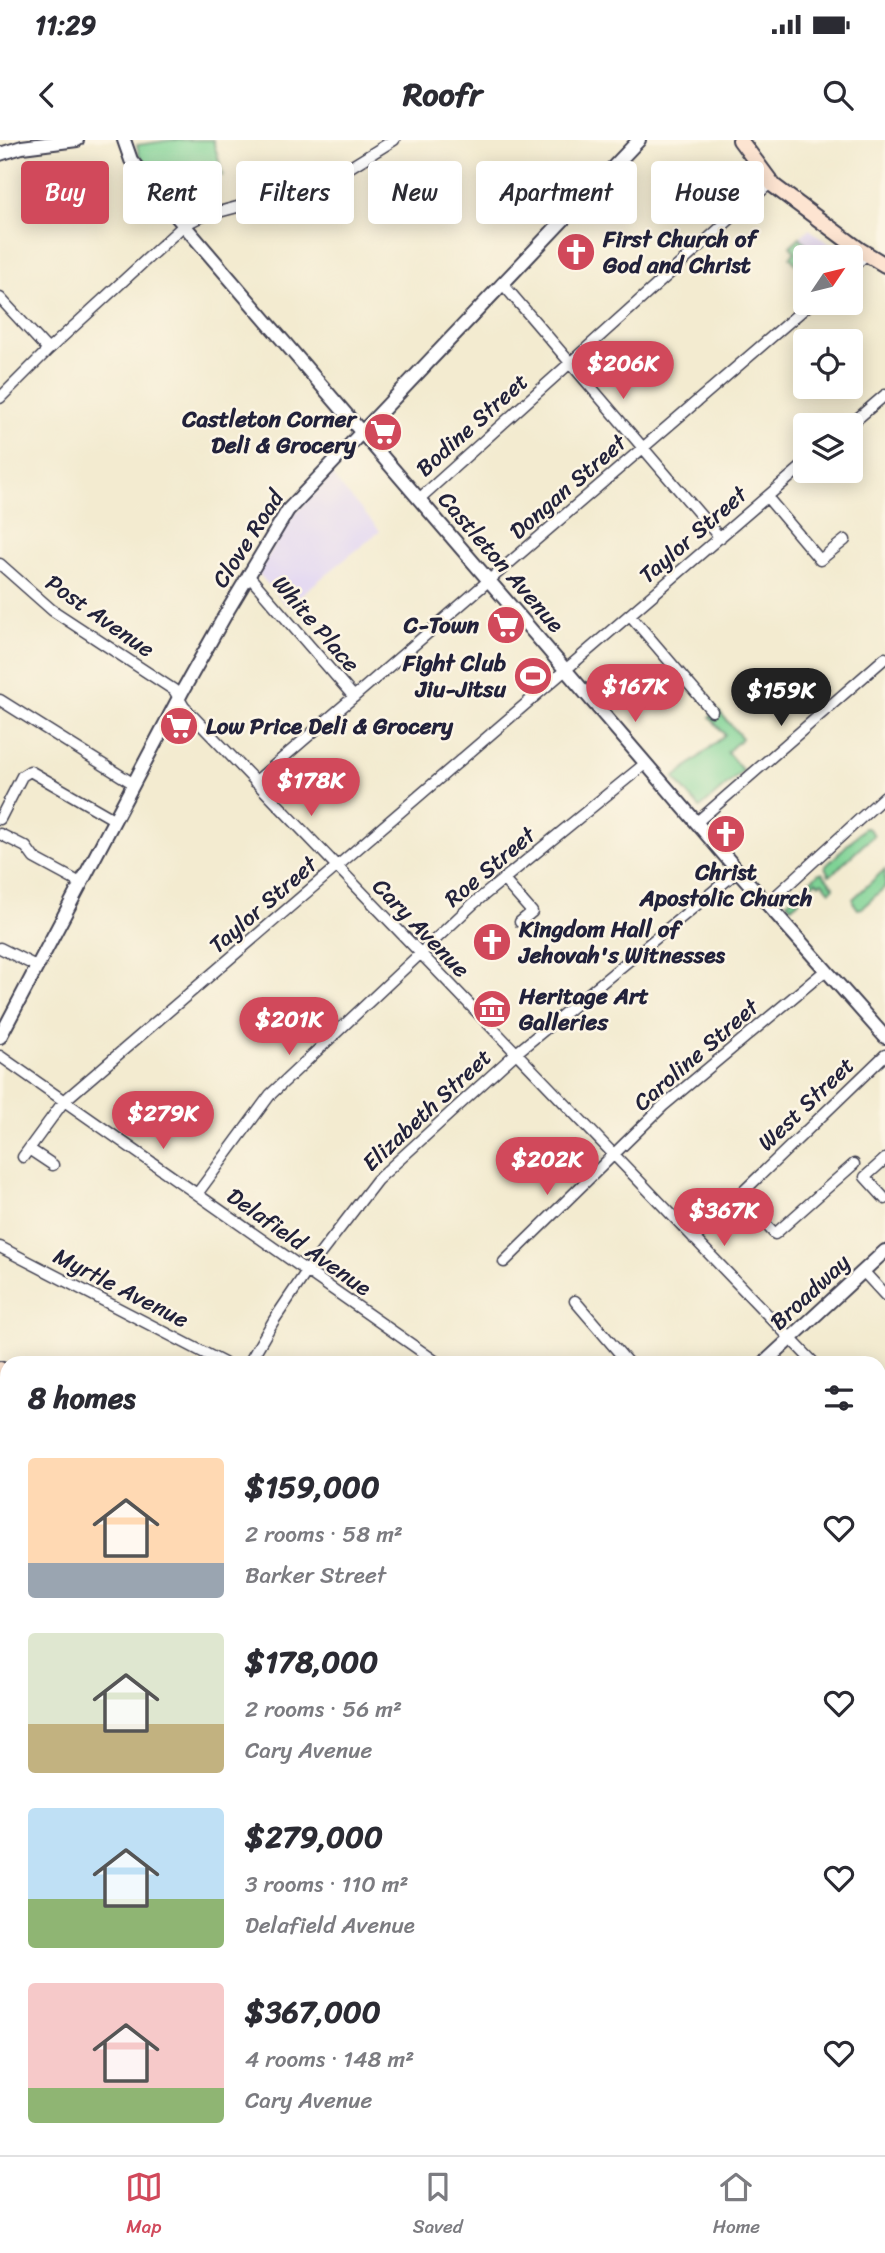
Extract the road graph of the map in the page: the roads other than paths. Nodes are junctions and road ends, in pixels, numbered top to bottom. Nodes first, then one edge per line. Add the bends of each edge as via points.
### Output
1 (77, 140) edge
2 (124, 140) edge
3 (394, 140) edge
4 (639, 140) edge
5 (740, 140) edge
6 (0, 154) edge
7 (770, 183) junction
8 (184, 225) junction
9 (867, 254) junction
10 (863, 258) edge
11 (885, 265) edge
12 (502, 283) junction
13 (0, 298) edge
14 (797, 315) edge
15 (48, 350) junction
16 (570, 362) junction
17 (885, 395) edge
18 (0, 398) edge
19 (863, 414) edge
20 (362, 431) junction
21 (643, 448) junction
22 (793, 474) edge
23 (767, 497) junction
24 (419, 499) junction
25 (720, 538) junction
26 (845, 540) dead end
27 (0, 564) edge
28 (248, 575) junction
29 (489, 580) junction
30 (630, 615) junction
31 (885, 657) edge
32 (566, 670) junction
33 (354, 697) junction
34 (179, 698) junction
35 (0, 700) edge
36 (712, 711) dead end
37 (646, 764) junction
38 (255, 782) junction
39 (134, 784) junction
40 (885, 796) edge
41 (0, 819) edge
42 (115, 820) junction
43 (697, 822) junction
44 (0, 834) edge
45 (336, 867) junction
46 (738, 871) junction
47 (503, 879) junction
48 (82, 884) junction
49 (768, 903) junction
50 (520, 922) dead end
51 (0, 948) edge
52 (420, 955) junction
53 (38, 967) junction
54 (826, 970) junction
55 (0, 1037) edge
56 (885, 1037) edge
57 (515, 1054) junction
58 (885, 1055) edge
59 (0, 1056) edge
60 (64, 1101) junction
61 (612, 1155) junction
62 (885, 1158) edge
63 (855, 1164) dead end
64 (53, 1165) dead end
65 (197, 1194) junction
66 (738, 1195) junction
67 (885, 1199) edge
68 (694, 1239) junction
69 (0, 1247) edge
70 (885, 1251) edge
71 (504, 1262) dead end
72 (307, 1271) junction
73 (863, 1271) junction
74 (885, 1295) edge
75 (575, 1301) dead end
76 (790, 1339) junction
77 (210, 1356) edge
78 (252, 1356) edge
79 (428, 1356) edge
80 (622, 1356) edge
81 (772, 1356) edge
82 (807, 1356) edge

1 - 6 street
2 - 8 street, Castleton Avenue via 131,160
3 - 8 street via 323,184
4 - 12 street, Clove Road
5 - 7 main road
7 - 9 main road
7 - 16 street, Bodine Street
8 - 15 street
8 - 20 street, Castleton Avenue
9 - 10 street
9 - 11 main road
12 - 16 street
12 - 20 street, Clove Road
13 - 15 street
14 - 21 street, Dongan Street
15 - 18 street
16 - 21 street
16 - 24 street, Bodine Street
17 - 19 street
20 - 24 street, Castleton Avenue
20 - 28 street, Clove Road via 288,510
21 - 25 street
21 - 29 street, Dongan Street
22 - 23 street, Taylor Street
23 - 25 street, Taylor Street
23 - 26 street via 820,560
24 - 29 street, Castleton Avenue
25 - 30 street, Taylor Street
27 - 34 street, Post Avenue via 52,610 174,690
28 - 33 street, White Place
28 - 34 street, Clove Road
29 - 32 street, Castleton Avenue
29 - 33 street, Dongan Street
30 - 32 street, Taylor Street
30 - 36 street
31 - 43 street
32 - 37 street, Castleton Avenue
32 - 45 street, Taylor Street
33 - 38 street, Dongan Street
34 - 38 street, Cary Avenue
34 - 39 street, Clove Road
35 - 39 street
37 - 43 street, Castleton Avenue
37 - 47 street, Roe Street
38 - 45 street, Cary Avenue
39 - 42 street, Clove Road
40 - 49 street
41 - 42 street via 22,776 30,771
42 - 48 street, Clove Road
43 - 46 street, Castleton Avenue
44 - 48 street
45 - 52 street, Cary Avenue
45 - 60 street, Taylor Street
46 - 49 street, Castleton Avenue
46 - 57 street, Elizabeth Street
47 - 50 street via 532,912
47 - 52 street, Roe Street
48 - 53 street, Clove Road
49 - 54 street, Castleton Avenue
51 - 53 street
52 - 57 street, Cary Avenue
52 - 65 street, Roe Street via 270,1095
53 - 55 street, Clove Road
54 - 56 street, Castleton Avenue
54 - 61 street, Caroline Street via 663,1106
57 - 61 street, Cary Avenue
57 - 72 street, Elizabeth Street via 377,1180
58 - 66 street, West Street
59 - 60 street, Delafield Avenue
60 - 64 street, Taylor Street via 26,1153
60 - 65 street, Delafield Avenue
61 - 68 street, Cary Avenue
61 - 71 street, Caroline Street
62 - 67 street via 865,1177
63 - 66 street via 775,1234
65 - 72 street, Delafield Avenue
66 - 68 street, West Street
68 - 76 street, Cary Avenue
69 - 77 street, Myrtle Avenue
70 - 73 street, Broadway
72 - 78 street, Elizabeth Street
72 - 79 street, Delafield Avenue
73 - 74 street
73 - 76 street, Broadway
75 - 80 street
76 - 81 street, Broadway
76 - 82 street, Cary Avenue

